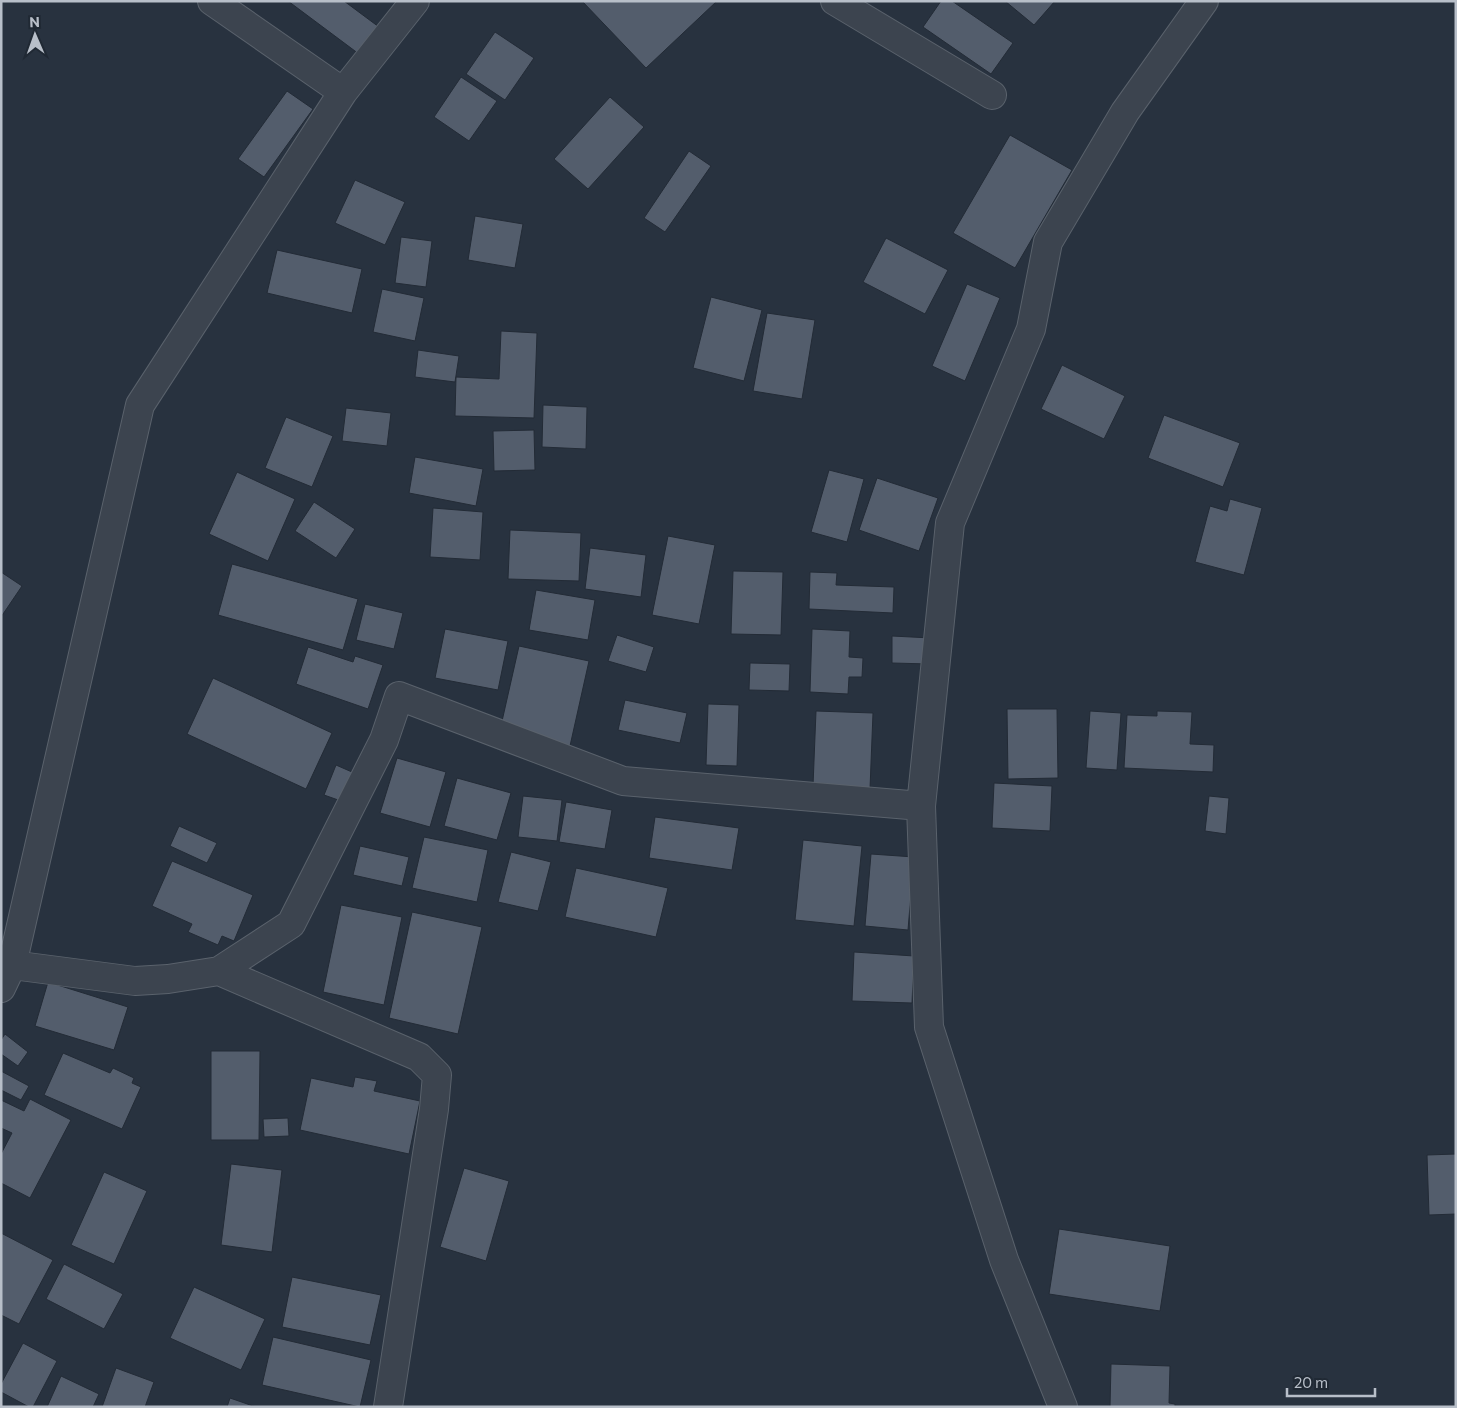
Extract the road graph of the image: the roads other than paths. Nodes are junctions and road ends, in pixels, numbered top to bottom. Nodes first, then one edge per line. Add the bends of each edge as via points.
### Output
1 (212, 1) edge
2 (415, 1) edge
3 (835, 1) edge
4 (1204, 1) edge
5 (343, 92) junction
6 (992, 95) dead end
7 (921, 806) junction
8 (5, 971) edge
9 (219, 971) junction
10 (388, 1407) edge
11 (1063, 1407) edge

1 - 5 street
2 - 5 street
3 - 6 street
4 - 7 street via 1125,112 1048,242 1031,329 950,523
5 - 8 street via 140,405
7 - 9 street via 623,782 398,696 384,740 291,924
7 - 11 street via 929,1027 1004,1260
8 - 9 street via 135,981
9 - 10 street via 419,1057 437,1075

